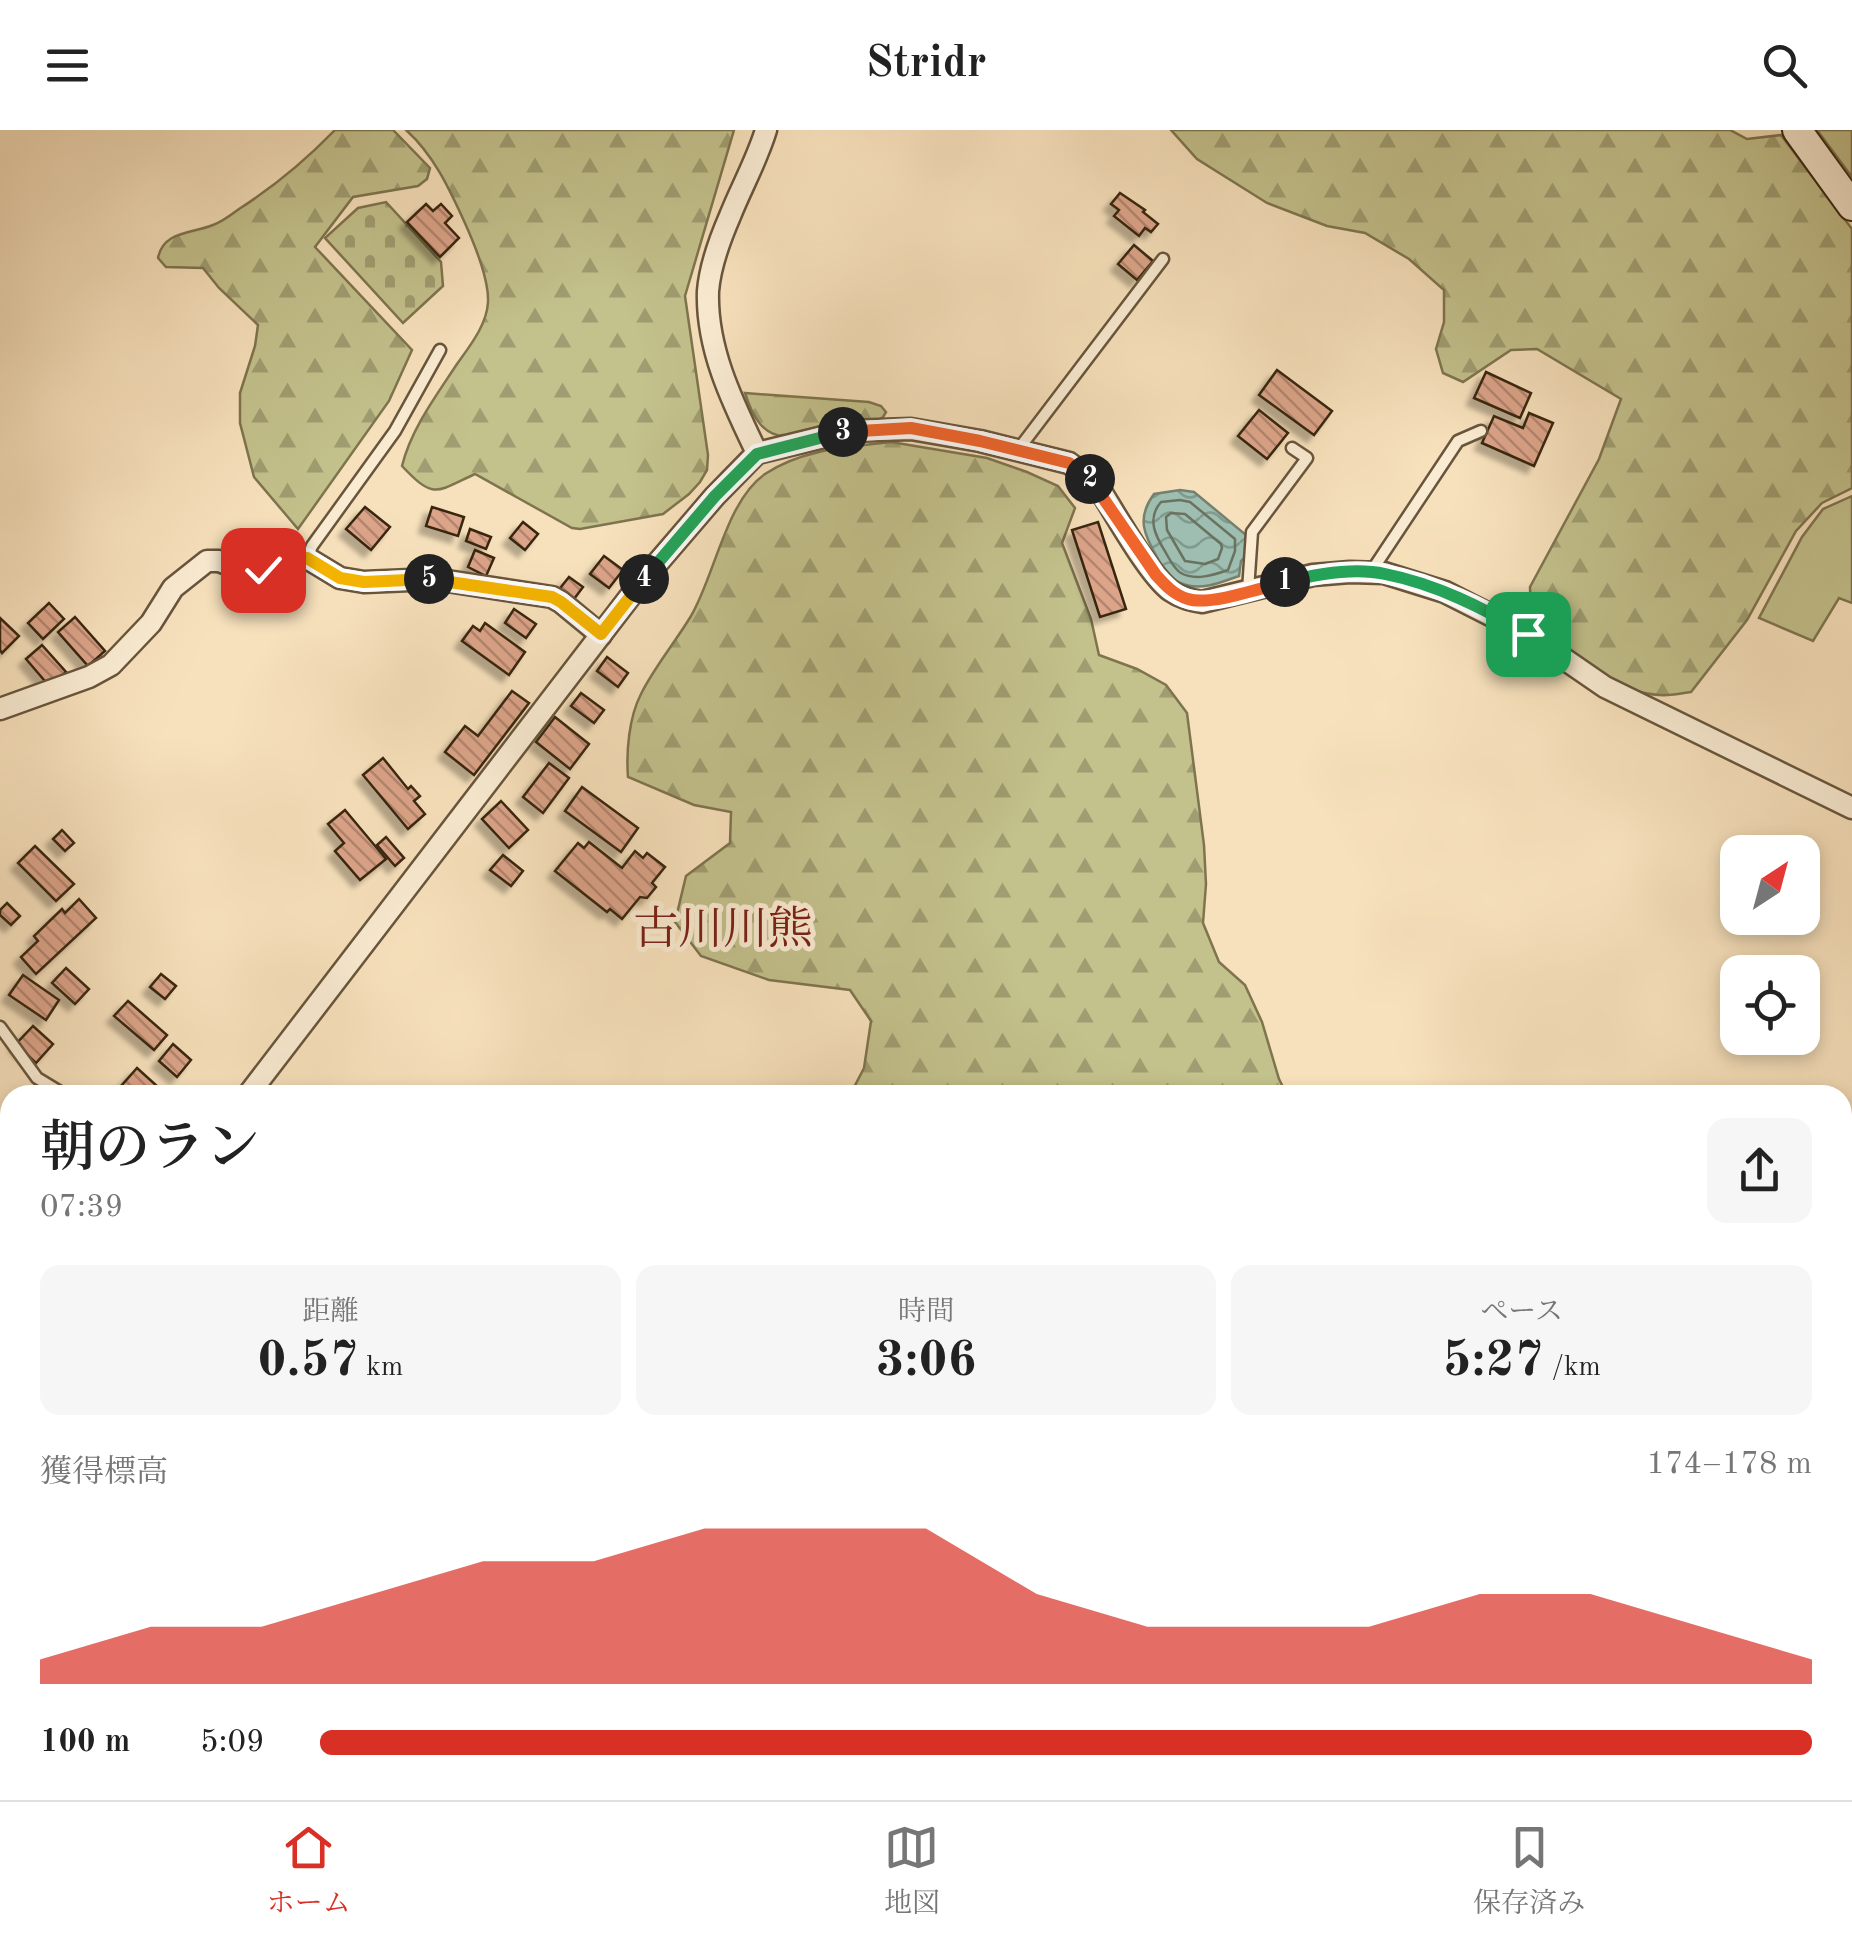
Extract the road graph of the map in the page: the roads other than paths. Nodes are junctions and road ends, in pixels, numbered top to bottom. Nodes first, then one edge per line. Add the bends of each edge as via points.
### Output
1 (766, 130) edge
2 (1797, 130) edge
3 (1852, 206) edge
4 (1163, 259) dead end
5 (440, 350) dead end
6 (1481, 431) dead end
7 (1292, 448) dead end
8 (1018, 450) junction
9 (757, 454) junction
10 (307, 558) junction
11 (1370, 572) junction
12 (1248, 591) junction
13 (601, 634) junction
14 (0, 709) edge
15 (1852, 808) edge
16 (0, 1027) edge
17 (48, 1085) edge
18 (256, 1085) edge

1 - 9 street via 728,219 708,291 716,354
2 - 3 street
4 - 8 lane
5 - 10 lane via 395,432
6 - 11 lane via 1458,440
7 - 12 lane via 1307,458 1252,532
8 - 9 street via 911,428 848,431
8 - 12 street via 1069,463 1090,478 1168,589 1202,602
9 - 13 street
10 - 13 street via 340,578 364,582 434,579 552,597
10 - 14 street via 250,573 207,561 174,588 111,664
11 - 12 street via 1313,575
11 - 15 street via 1445,592 1493,614 1605,687
13 - 18 street
16 - 17 lane

